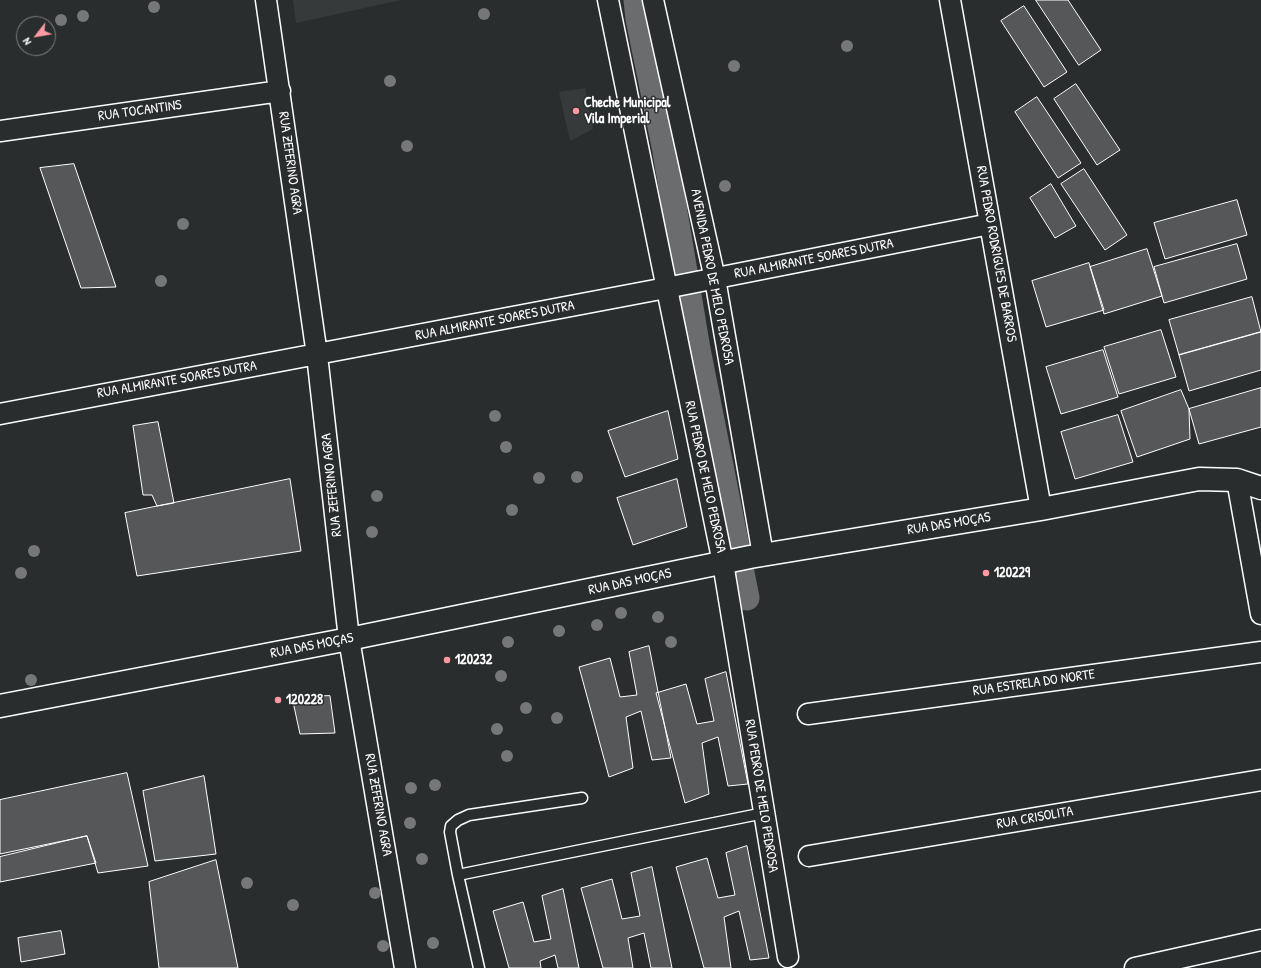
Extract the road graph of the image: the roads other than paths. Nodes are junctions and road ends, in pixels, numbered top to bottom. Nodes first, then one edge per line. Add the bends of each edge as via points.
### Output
1 (266, 0) edge
2 (608, 0) edge
3 (652, 0) edge
4 (950, 0) edge
5 (280, 92) junction
6 (0, 131) edge
7 (990, 224) junction
8 (711, 279) junction
9 (671, 287) junction
10 (317, 355) junction
11 (0, 414) edge
12 (1237, 480) junction
13 (1261, 488) edge
14 (1041, 509) junction
15 (756, 556) junction
16 (726, 562) junction
17 (1261, 614) edge
18 (349, 639) junction
19 (1261, 652) edge
20 (0, 706) edge
21 (808, 714) dead end
22 (1261, 780) edge
23 (582, 798) dead end
24 (764, 813) junction
25 (810, 856) dead end
26 (458, 875) junction
27 (1261, 940) edge
28 (788, 957) dead end
29 (405, 968) edge
30 (479, 968) edge
31 (1135, 968) edge

1 - 5 street, RUA ZEFERINO AGRA
2 - 9 street, RUA PEDRO DE MELO PEDROSA
3 - 8 street, AVENIDA PEDRO DE MELO PEDROSA
4 - 7 street, RUA PEDRO RODRIGUES DE BARROS
5 - 6 street, RUA TOCANTINS
5 - 10 street, RUA ZEFERINO AGRA
7 - 8 street, RUA ALMIRANTE SOARES DUTRA
7 - 14 street, RUA PEDRO RODRIGUES DE BARROS
8 - 9 street, RUA ALMIRANTE SOARES DUTRA
8 - 15 street, AVENIDA PEDRO DE MELO PEDROSA
9 - 10 street, RUA ALMIRANTE SOARES DUTRA
9 - 16 street, RUA PEDRO DE MELO PEDROSA
10 - 11 street, RUA ALMIRANTE SOARES DUTRA
10 - 18 street, RUA ZEFERINO AGRA
12 - 13 street, RUA DAS MOÇAS
12 - 14 street, RUA DAS MOÇAS via 1199,479
12 - 17 street
14 - 15 street, RUA DAS MOÇAS
15 - 16 street, RUA DAS MOÇAS
16 - 18 street, RUA DAS MOÇAS
16 - 24 street, RUA PEDRO DE MELO PEDROSA
18 - 20 street, RUA DAS MOÇAS
18 - 29 street, RUA ZEFERINO AGRA
19 - 21 street, RUA ESTRELA DO NORTE
22 - 25 street, RUA CRISOLITA
23 - 26 lane via 469,815 458,820 451,826 450,832
24 - 26 lane
24 - 28 street, RUA PEDRO DE MELO PEDROSA
26 - 30 lane
27 - 31 street

